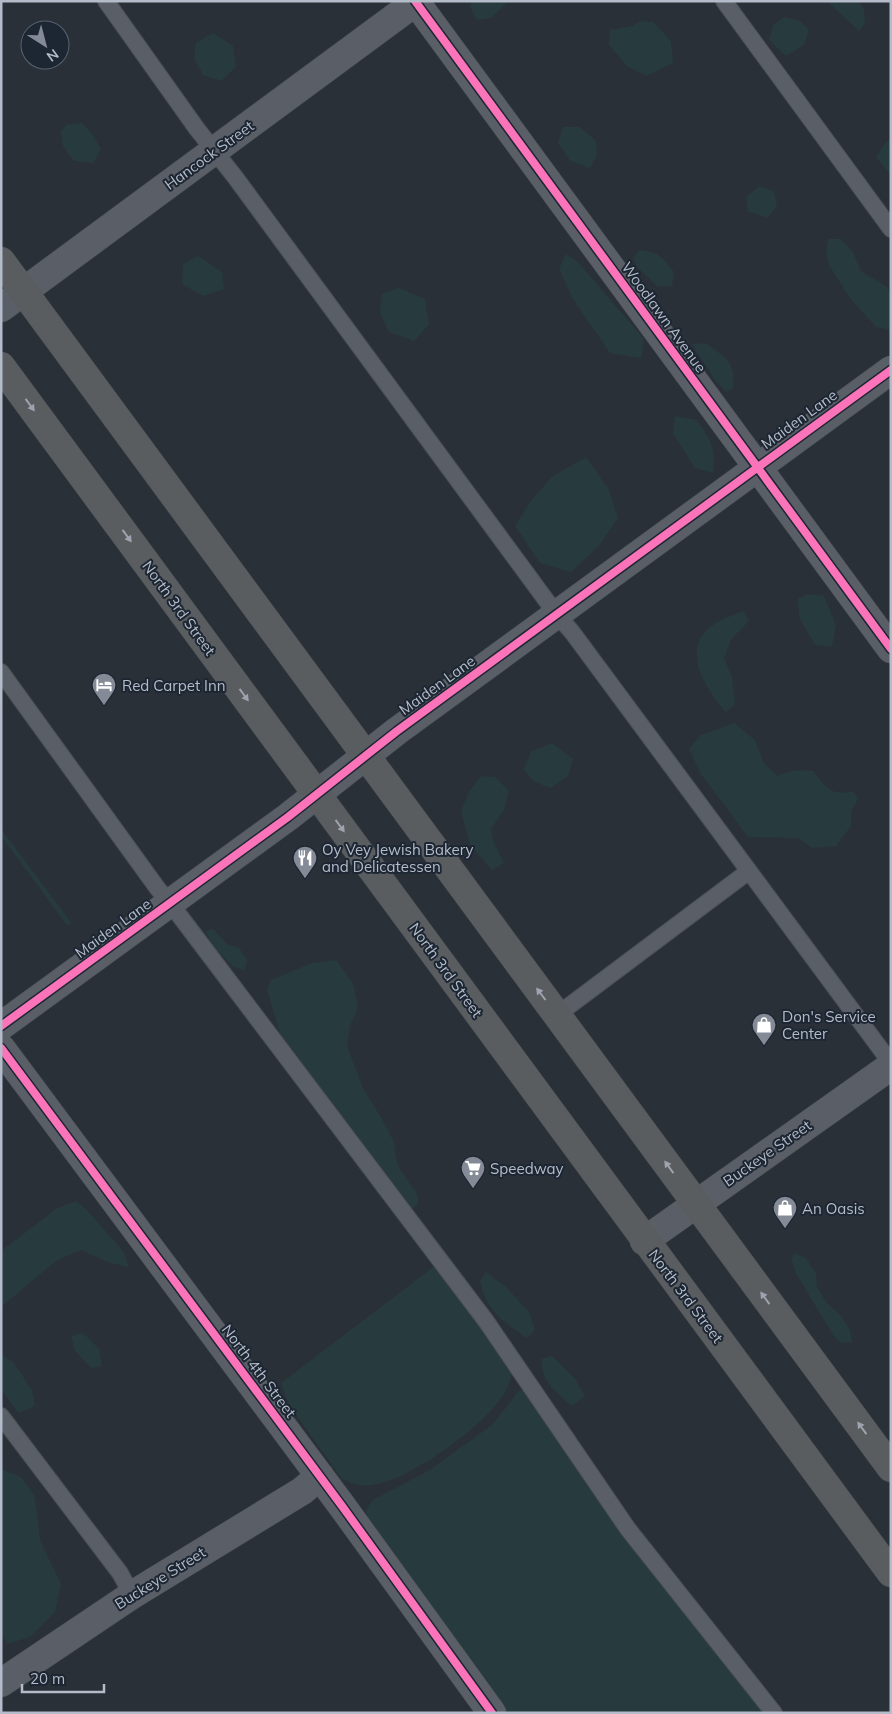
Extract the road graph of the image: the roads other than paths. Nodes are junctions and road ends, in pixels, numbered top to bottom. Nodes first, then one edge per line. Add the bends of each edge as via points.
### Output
1 (106, 1) edge
2 (724, 1) edge
3 (416, 2) edge
4 (214, 151) junction
5 (891, 228) edge
6 (1, 261) edge
7 (24, 292) junction
8 (1, 308) edge
9 (1, 366) edge
10 (891, 370) edge
11 (757, 467) junction
12 (557, 615) junction
13 (891, 649) edge
14 (1, 672) edge
15 (365, 756) junction
16 (317, 794) junction
17 (749, 871) junction
18 (170, 903) junction
19 (557, 1015) junction
20 (1, 1026) edge
21 (1, 1048) edge
22 (891, 1064) edge
23 (696, 1204) junction
24 (644, 1240) junction
25 (1, 1416) edge
26 (891, 1468) edge
27 (320, 1476) junction
28 (891, 1573) edge
29 (132, 1595) junction
30 (1, 1683) edge
31 (492, 1713) edge
32 (774, 1713) edge

1 - 4 lane
2 - 5 lane
3 - 4 street, Hancock Street
3 - 11 street, Woodlawn Avenue
4 - 7 street, Hancock Street
4 - 12 lane
6 - 7 highway
7 - 8 street, Hancock Street
7 - 15 highway
9 -> 16 highway, North 3rd Street
10 - 11 street, Maiden Lane
11 - 12 street, Maiden Lane
11 - 13 street, Woodlawn Avenue
12 - 15 street, Maiden Lane
12 - 17 lane
14 - 18 lane
15 - 16 street, Maiden Lane
19 -> 15 highway
16 - 18 street, Maiden Lane
16 -> 24 highway, North 3rd Street
17 - 19 lane
17 - 22 lane
18 - 20 street, Maiden Lane
18 - 32 lane via 486,1321 628,1529
23 -> 19 highway
21 - 27 street, North 4th Street
22 - 23 street, Buckeye Street
23 - 24 street, Buckeye Street
26 -> 23 highway
24 - 28 highway, North 3rd Street
25 - 29 lane via 120,1573
27 - 29 street, Buckeye Street via 302,1491
27 - 31 street, North 4th Street
29 - 30 street, Buckeye Street

